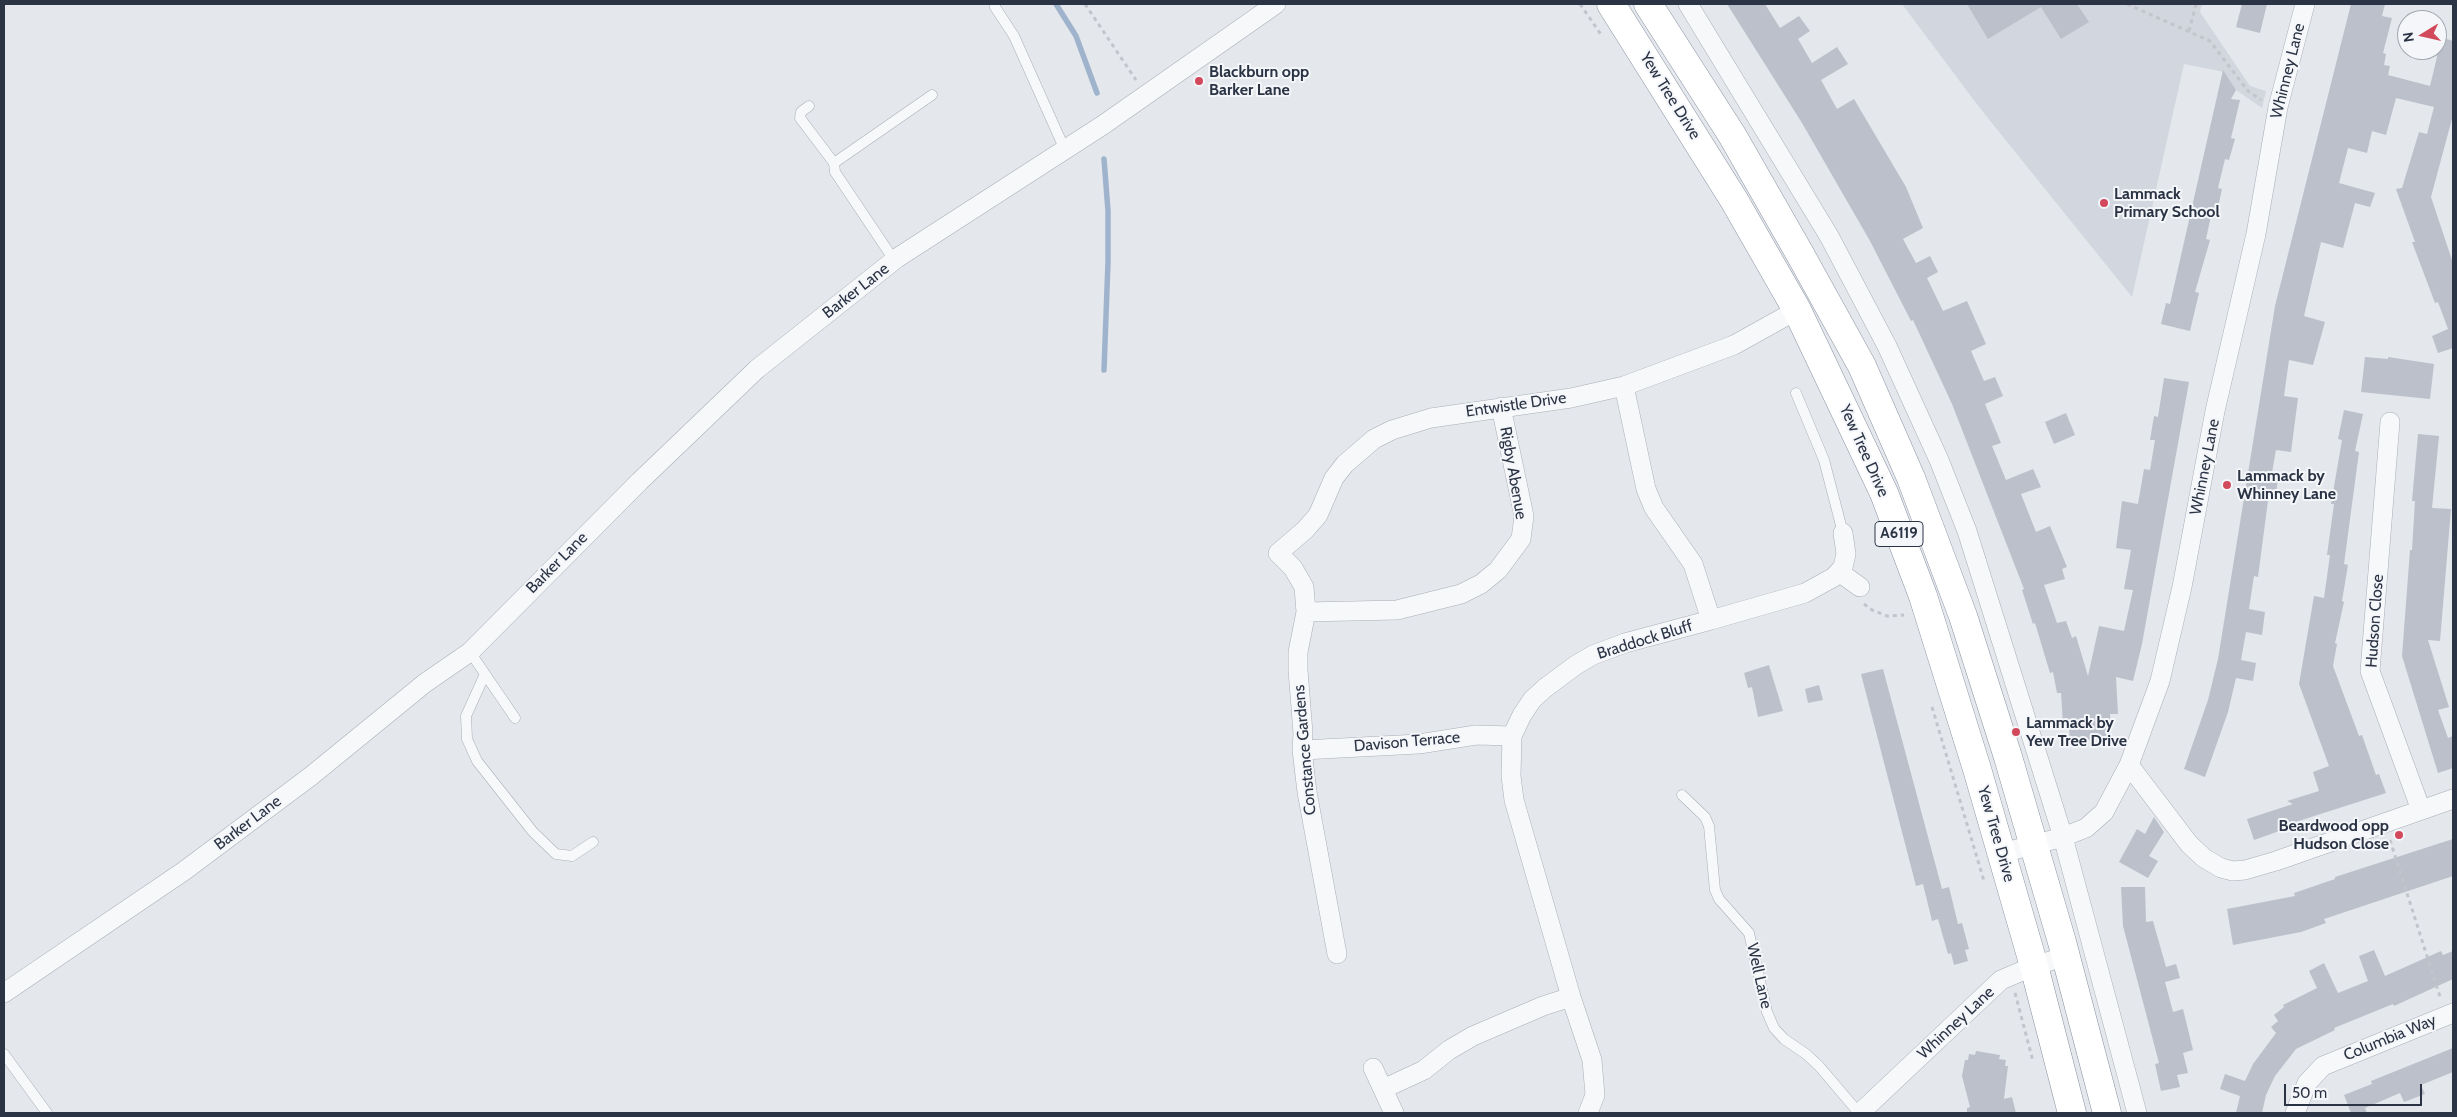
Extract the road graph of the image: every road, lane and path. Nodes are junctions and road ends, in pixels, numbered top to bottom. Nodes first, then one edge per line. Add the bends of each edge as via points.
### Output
1 (1085, 4) edge
2 (1276, 4) edge
3 (1611, 4) edge
4 (1648, 4) edge
5 (1688, 4) edge
6 (2127, 4) edge
7 (2196, 4) edge
8 (2305, 4) edge
9 (995, 7) dead end
10 (2189, 31) junction
11 (932, 94) dead end
12 (1146, 95) junction
13 (809, 106) dead end
14 (2278, 107) junction
15 (1065, 150) junction
16 (834, 163) junction
17 (894, 260) junction
18 (1823, 296) junction
19 (1797, 310) junction
20 (1624, 386) junction
21 (1796, 393) dead end
22 (1501, 407) junction
23 (2390, 422) dead end
24 (1843, 533) joint
25 (1278, 553) joint
26 (1839, 572) junction
27 (1860, 587) joint
28 (1306, 612) junction
29 (1904, 615) dead end
30 (1711, 620) junction
31 (470, 652) junction
32 (485, 674) junction
33 (515, 718) dead end
34 (1512, 736) junction
35 (1302, 750) junction
36 (2129, 765) junction
37 (1682, 795) dead end
38 (2453, 799) edge
39 (2422, 810) junction
40 (2384, 823) junction
41 (2063, 837) junction
42 (593, 842) dead end
43 (2033, 844) junction
44 (2002, 853) junction
45 (1337, 954) dead end
46 (2066, 956) junction
47 (2034, 966) junction
48 (4, 992) edge
49 (1571, 998) junction
50 (2450, 1014) edge
51 (4, 1054) edge
52 (1373, 1068) dead end
53 (1383, 1089) junction
54 (47, 1113) edge
55 (1394, 1113) edge
56 (1588, 1113) edge
57 (1859, 1113) edge
58 (2072, 1113) edge
59 (2107, 1113) edge
60 (2137, 1113) edge
61 (2295, 1113) edge

1 - 12 path
2 - 12 street, Barker Lane
3 - 19 highway, Yew Tree Drive / A6119 via 1734,200
4 - 18 highway, Yew Tree Drive / A6119 via 1732,135
5 - 41 street via 1829,236 1887,346 1935,451 1968,530
6 - 10 path
7 - 10 path
8 - 14 street, Whinney Lane
9 - 15 lane via 1014,36
10 - 14 path via 2210,41 2248,91
11 - 16 lane
12 - 15 street, Barker Lane
13 - 16 lane via 801,112 800,118
14 - 36 street, Whinney Lane via 2256,234 2215,411 2171,638 2160,681
15 - 17 street, Barker Lane
16 - 17 lane via 835,172
17 - 31 street, Barker Lane via 757,368
18 - 19 highway
18 - 43 highway, Yew Tree Drive / A6119 via 1862,366 1911,478 1963,616
19 - 20 street, Entwistle Drive via 1734,345
19 - 44 highway, Yew Tree Drive / A6119 via 1884,493 1923,596
20 - 22 street, Entwistle Drive via 1571,398
20 - 30 street, Braddock Bluff via 1646,489 1654,508 1693,564
21 - 24 lane via 1824,460
22 - 25 street, Entwistle Drive via 1411,423 1374,439 1334,478 1318,514
22 - 28 street, Rigby Abenue via 1524,516 1521,539 1498,570 1481,584 1460,594 1397,610
23 - 39 street, Hudson Close via 2370,671
24 - 26 street via 1846,554
25 - 28 street, Constance Gardens via 1293,568 1304,587
26 - 27 street
26 - 30 street via 1804,593
27 - 29 path via 1862,603 1872,610 1890,617
28 - 35 street, Constance Gardens via 1298,652
30 - 34 street, Braddock Bluff via 1593,655 1532,700
31 - 32 lane
31 - 48 street, Barker Lane via 425,683 311,776 184,871
32 - 33 lane
32 - 42 lane via 466,716 467,739 477,761 533,832 556,854 572,856
34 - 35 street, Davison Terrace via 1476,735 1419,744
34 - 49 street, Braddock Bluff via 1514,800
35 - 45 street, Constance Gardens
36 - 40 street via 2189,844 2221,868 2245,870
36 - 41 street, Whinney Lane via 2104,812 2086,828
37 - 57 lane, Well Lane via 1705,817 1709,826 1715,890 1719,899 1749,932 1767,1012 1774,1028 1813,1060
38 - 39 street
39 - 40 street
40 - 50 path
41 - 43 street, Whinney Lane
41 - 60 street
43 - 44 street, Whinney Lane
43 - 46 highway, Yew Tree Drive / A6119
44 - 47 highway, Yew Tree Drive / A6119
46 - 47 street, Whinney Lane
46 - 59 highway, Yew Tree Drive / A6119
47 - 57 street, Whinney Lane via 2001,980
47 - 58 highway, Yew Tree Drive / A6119
49 - 53 street via 1543,1006 1473,1036 1424,1070
49 - 56 street, Braddock Bluff via 1592,1060 1595,1095
50 - 61 street, Columbia Way via 2323,1066 2307,1083
51 - 54 lane
52 - 53 street
53 - 55 street

